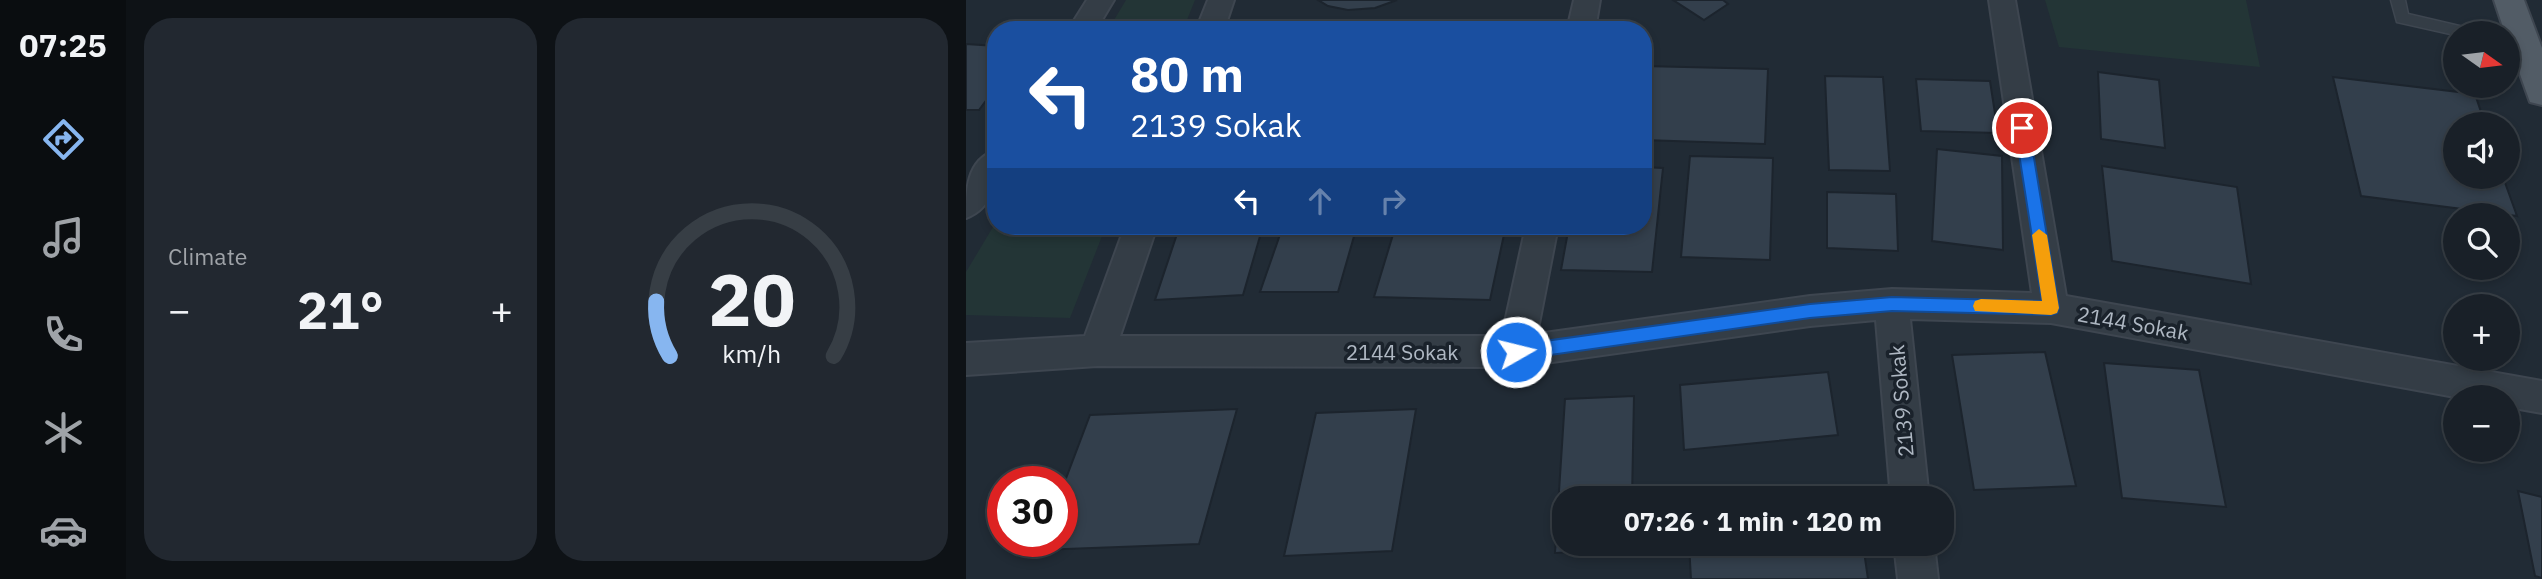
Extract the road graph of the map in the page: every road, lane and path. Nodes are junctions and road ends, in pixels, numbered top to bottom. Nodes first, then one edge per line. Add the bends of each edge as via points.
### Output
1 (1101, 0) edge
2 (1221, 0) edge
3 (1587, 0) edge
4 (2002, 0) edge
5 (2398, 0) edge
6 (2509, 0) edge
7 (1088, 21) edge
8 (1213, 21) edge
9 (1583, 21) edge
10 (2513, 21) edge
11 (2443, 27) edge
12 (2520, 51) edge
13 (2542, 93) edge
14 (987, 175) edge
15 (966, 205) edge
16 (1138, 235) edge
17 (1540, 235) edge
18 (1892, 304) junction
19 (2051, 308) junction
20 (1097, 351) junction
21 (1516, 352) junction
22 (966, 359) edge
23 (2542, 397) edge
24 (1909, 486) edge
25 (1915, 556) edge
26 (1918, 579) edge

1 - 7 street
2 - 8 street
3 - 9 street
4 - 19 street
5 - 11 lane via 2402,18
6 - 10 main road
12 - 13 main road
14 - 15 street
16 - 20 street
17 - 21 street
18 - 19 street, 2144 Sokak
18 - 21 street, 2144 Sokak
18 - 24 street, 2139 Sokak
19 - 23 street, 2144 Sokak
20 - 21 street, 2144 Sokak
20 - 22 street, 2144 Sokak
25 - 26 street

